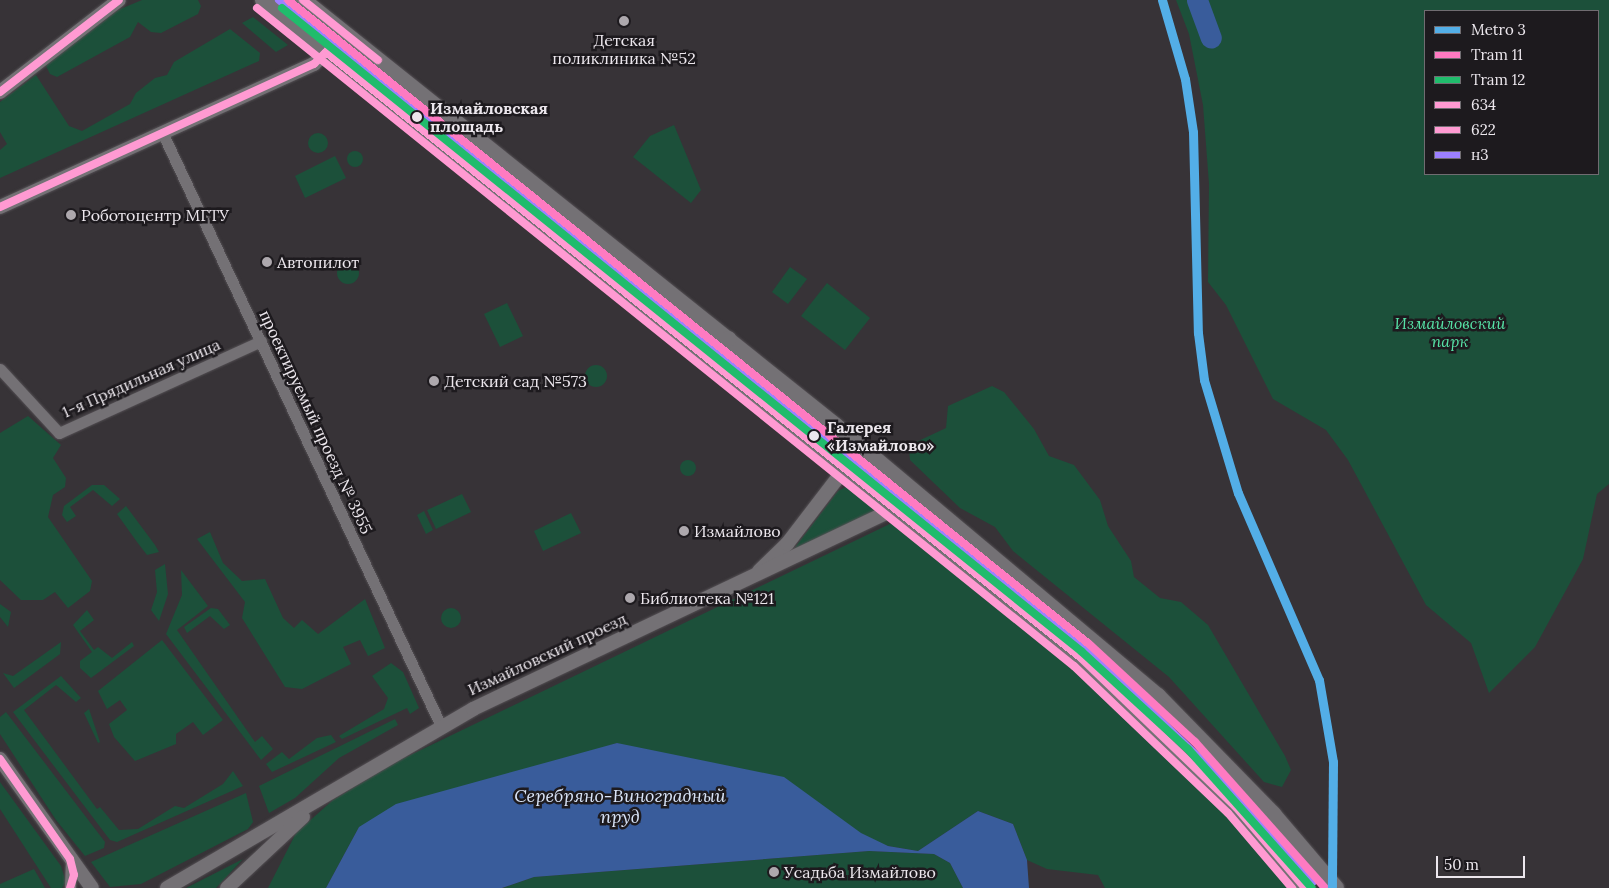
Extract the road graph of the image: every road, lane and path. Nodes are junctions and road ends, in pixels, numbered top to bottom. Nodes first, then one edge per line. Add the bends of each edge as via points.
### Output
1 (119, 0) edge
2 (263, 0) edge
3 (303, 0) edge
4 (344, 33) junction
5 (326, 52) junction
6 (0, 92) edge
7 (162, 132) junction
8 (0, 207) edge
9 (728, 339) junction
10 (260, 341) junction
11 (704, 358) junction
12 (0, 369) edge
13 (860, 449) junction
14 (844, 468) junction
15 (895, 509) junction
16 (751, 577) junction
17 (441, 726) junction
18 (0, 760) edge
19 (363, 770) junction
20 (70, 859) junction
21 (70, 888) edge
22 (92, 888) edge
23 (167, 888) edge
24 (227, 888) edge
25 (1305, 888) edge
26 (1336, 888) edge

1 - 6 street
2 - 5 main road
3 - 4 main road
4 - 5 street
4 - 9 main road
5 - 7 street via 314,64
5 - 11 main road
7 - 8 street
7 - 10 street, проектируемый проезд № 3955
9 - 11 main road
9 - 13 main road
10 - 12 street, 1-я Прядильная улица via 59,433
10 - 17 street, проектируемый проезд № 3955
11 - 14 main road
13 - 14 street, Измайловский проезд
13 - 26 main road via 1158,696 1273,814
14 - 15 main road
14 - 16 street, Измайловский проезд via 787,544
15 - 16 street, Измайловский проезд
15 - 25 main road via 1132,704 1235,806
16 - 17 street, Измайловский проезд
17 - 19 street, Измайловский проезд
18 - 20 street
19 - 23 street, Измайловский проезд via 270,831
19 - 24 street, Измайловский проезд
20 - 21 street via 74,876
20 - 22 street

